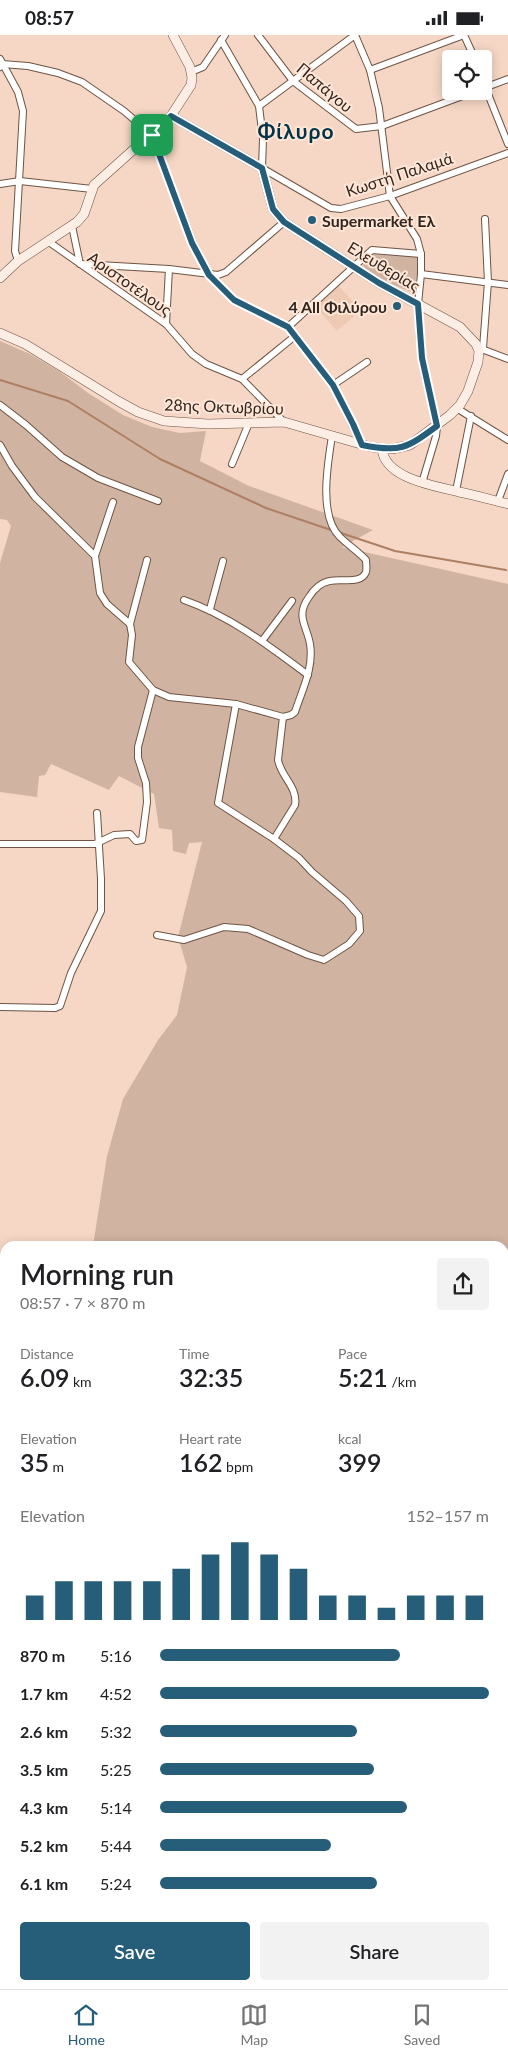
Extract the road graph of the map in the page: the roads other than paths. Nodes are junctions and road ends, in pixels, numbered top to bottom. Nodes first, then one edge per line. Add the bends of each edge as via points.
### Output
1 (173, 35) edge
2 (258, 35) edge
3 (355, 35) edge
4 (464, 35) edge
5 (223, 37) edge
6 (470, 50) edge
7 (1, 63) edge
8 (370, 70) junction
9 (191, 72) junction
10 (508, 79) edge
11 (292, 81) junction
12 (492, 84) edge
13 (452, 100) edge
14 (489, 100) edge
15 (259, 107) junction
16 (171, 116) junction
17 (382, 127) junction
18 (152, 135) junction
19 (508, 144) edge
20 (508, 153) edge
21 (262, 168) junction
22 (20, 181) junction
23 (0, 184) edge
24 (92, 189) junction
25 (390, 195) junction
26 (485, 219) dead end
27 (284, 222) junction
28 (72, 226) junction
29 (49, 241) junction
30 (421, 253) junction
31 (18, 261) junction
32 (80, 264) junction
33 (353, 266) junction
34 (168, 269) junction
35 (421, 274) junction
36 (209, 275) junction
37 (0, 278) edge
38 (488, 282) junction
39 (508, 285) edge
40 (418, 304) junction
41 (166, 324) junction
42 (288, 327) junction
43 (0, 333) edge
44 (295, 337) junction
45 (480, 348) junction
46 (508, 359) edge
47 (367, 362) dead end
48 (242, 379) junction
49 (333, 385) junction
50 (0, 405) edge
51 (458, 409) junction
52 (471, 416) junction
53 (284, 422) junction
54 (249, 423) junction
55 (437, 426) junction
56 (332, 435) junction
57 (508, 440) edge
58 (0, 445) edge
59 (362, 445) junction
60 (382, 449) junction
61 (232, 464) dead end
62 (508, 474) edge
63 (422, 483) junction
64 (456, 491) junction
65 (158, 501) dead end
66 (498, 501) junction
67 (113, 502) dead end
68 (508, 504) edge
69 (95, 556) junction
70 (147, 560) dead end
71 (223, 561) dead end
72 (184, 600) dead end
73 (292, 601) dead end
74 (210, 609) junction
75 (130, 624) junction
76 (262, 641) junction
77 (308, 675) junction
78 (152, 690) junction
79 (236, 705) junction
80 (283, 717) junction
81 (97, 813) dead end
82 (274, 839) junction
83 (0, 843) edge
84 (98, 843) junction
85 (157, 935) dead end
86 (0, 1007) edge

1 - 9 street
2 - 11 street, Παπάγου
3 - 8 street
3 - 11 street
4 - 6 street
4 - 8 street
5 - 9 street via 203,67
5 - 15 street, Ελευθερίας
7 - 18 street via 58,73 82,82
7 - 22 street via 16,87 23,111
8 - 17 street
9 - 16 street via 191,85
10 - 12 street
11 - 15 street
11 - 17 street, Παπάγου via 356,129
13 - 17 street, Παπάγου
14 - 19 street
15 - 21 street, Ελευθερίας
16 - 18 street
16 - 21 street, Κωστή Παλαμά
17 - 25 street
18 - 24 street
18 - 36 street via 192,243
20 - 25 street, Κωστή Παλαμά
21 - 25 street, Κωστή Παλαμά via 335,209
21 - 27 street, Ελευθερίας via 273,209
22 - 23 street
22 - 24 street
22 - 31 street via 15,251
24 - 28 street via 84,213
25 - 30 street via 417,239
26 - 38 street
27 - 33 street, Ελευθερίας
27 - 36 street via 226,272
28 - 29 street
28 - 32 street
29 - 31 street
29 - 32 street, Αριστοτέλους
30 - 33 street via 372,250
30 - 35 street
31 - 37 street
32 - 34 street
32 - 41 street, Αριστοτέλους
33 - 40 street, Ελευθερίας
33 - 42 street
34 - 36 street
34 - 41 street
35 - 38 street
35 - 40 street
36 - 42 street via 234,300
38 - 39 street
38 - 45 street
40 - 45 street, Ελευθερίας via 460,327
40 - 55 street via 422,358
41 - 48 street, Αριστοτέλους via 192,354 206,364
42 - 44 street
43 - 54 street, 28ης Οκτωβρίου via 118,401 153,417 178,423
44 - 48 street
44 - 49 street
45 - 46 street, Ελευθερίας
45 - 51 street via 474,375
47 - 49 street
48 - 53 street, Αριστοτέλους
49 - 59 street
50 - 65 street via 74,465
51 - 52 street
51 - 55 street, 28ης Οκτωβρίου
52 - 57 street
52 - 64 street
53 - 54 street, 28ης Οκτωβρίου
53 - 56 street, 28ης Οκτωβρίου
54 - 61 street
55 - 60 street, 28ης Οκτωβρίου via 406,447
55 - 63 street
56 - 59 street, 28ης Οκτωβρίου
56 - 77 street via 327,471 332,522 339,537 366,560 366,572 361,578 322,583 308,598 302,619 310,644
58 - 69 street via 35,497
59 - 60 street, 28ης Οκτωβρίου
60 - 63 street via 391,466
62 - 66 street
63 - 64 street
64 - 66 street
66 - 68 street
67 - 69 street
69 - 75 street via 100,593 107,604
70 - 75 street
71 - 74 street
72 - 74 street
73 - 76 street
74 - 76 street
75 - 78 street via 130,662
76 - 77 street
77 - 80 street via 295,712
78 - 79 street via 169,697
78 - 84 street via 138,747 147,802 142,841 124,833
79 - 80 street
79 - 82 street via 218,803
80 - 82 street via 279,767 296,799
81 - 84 street
82 - 85 street via 299,858 359,916 360,931 349,944 324,960 248,929 224,927 184,940
83 - 84 street
84 - 86 street via 101,911 71,973 60,1007

